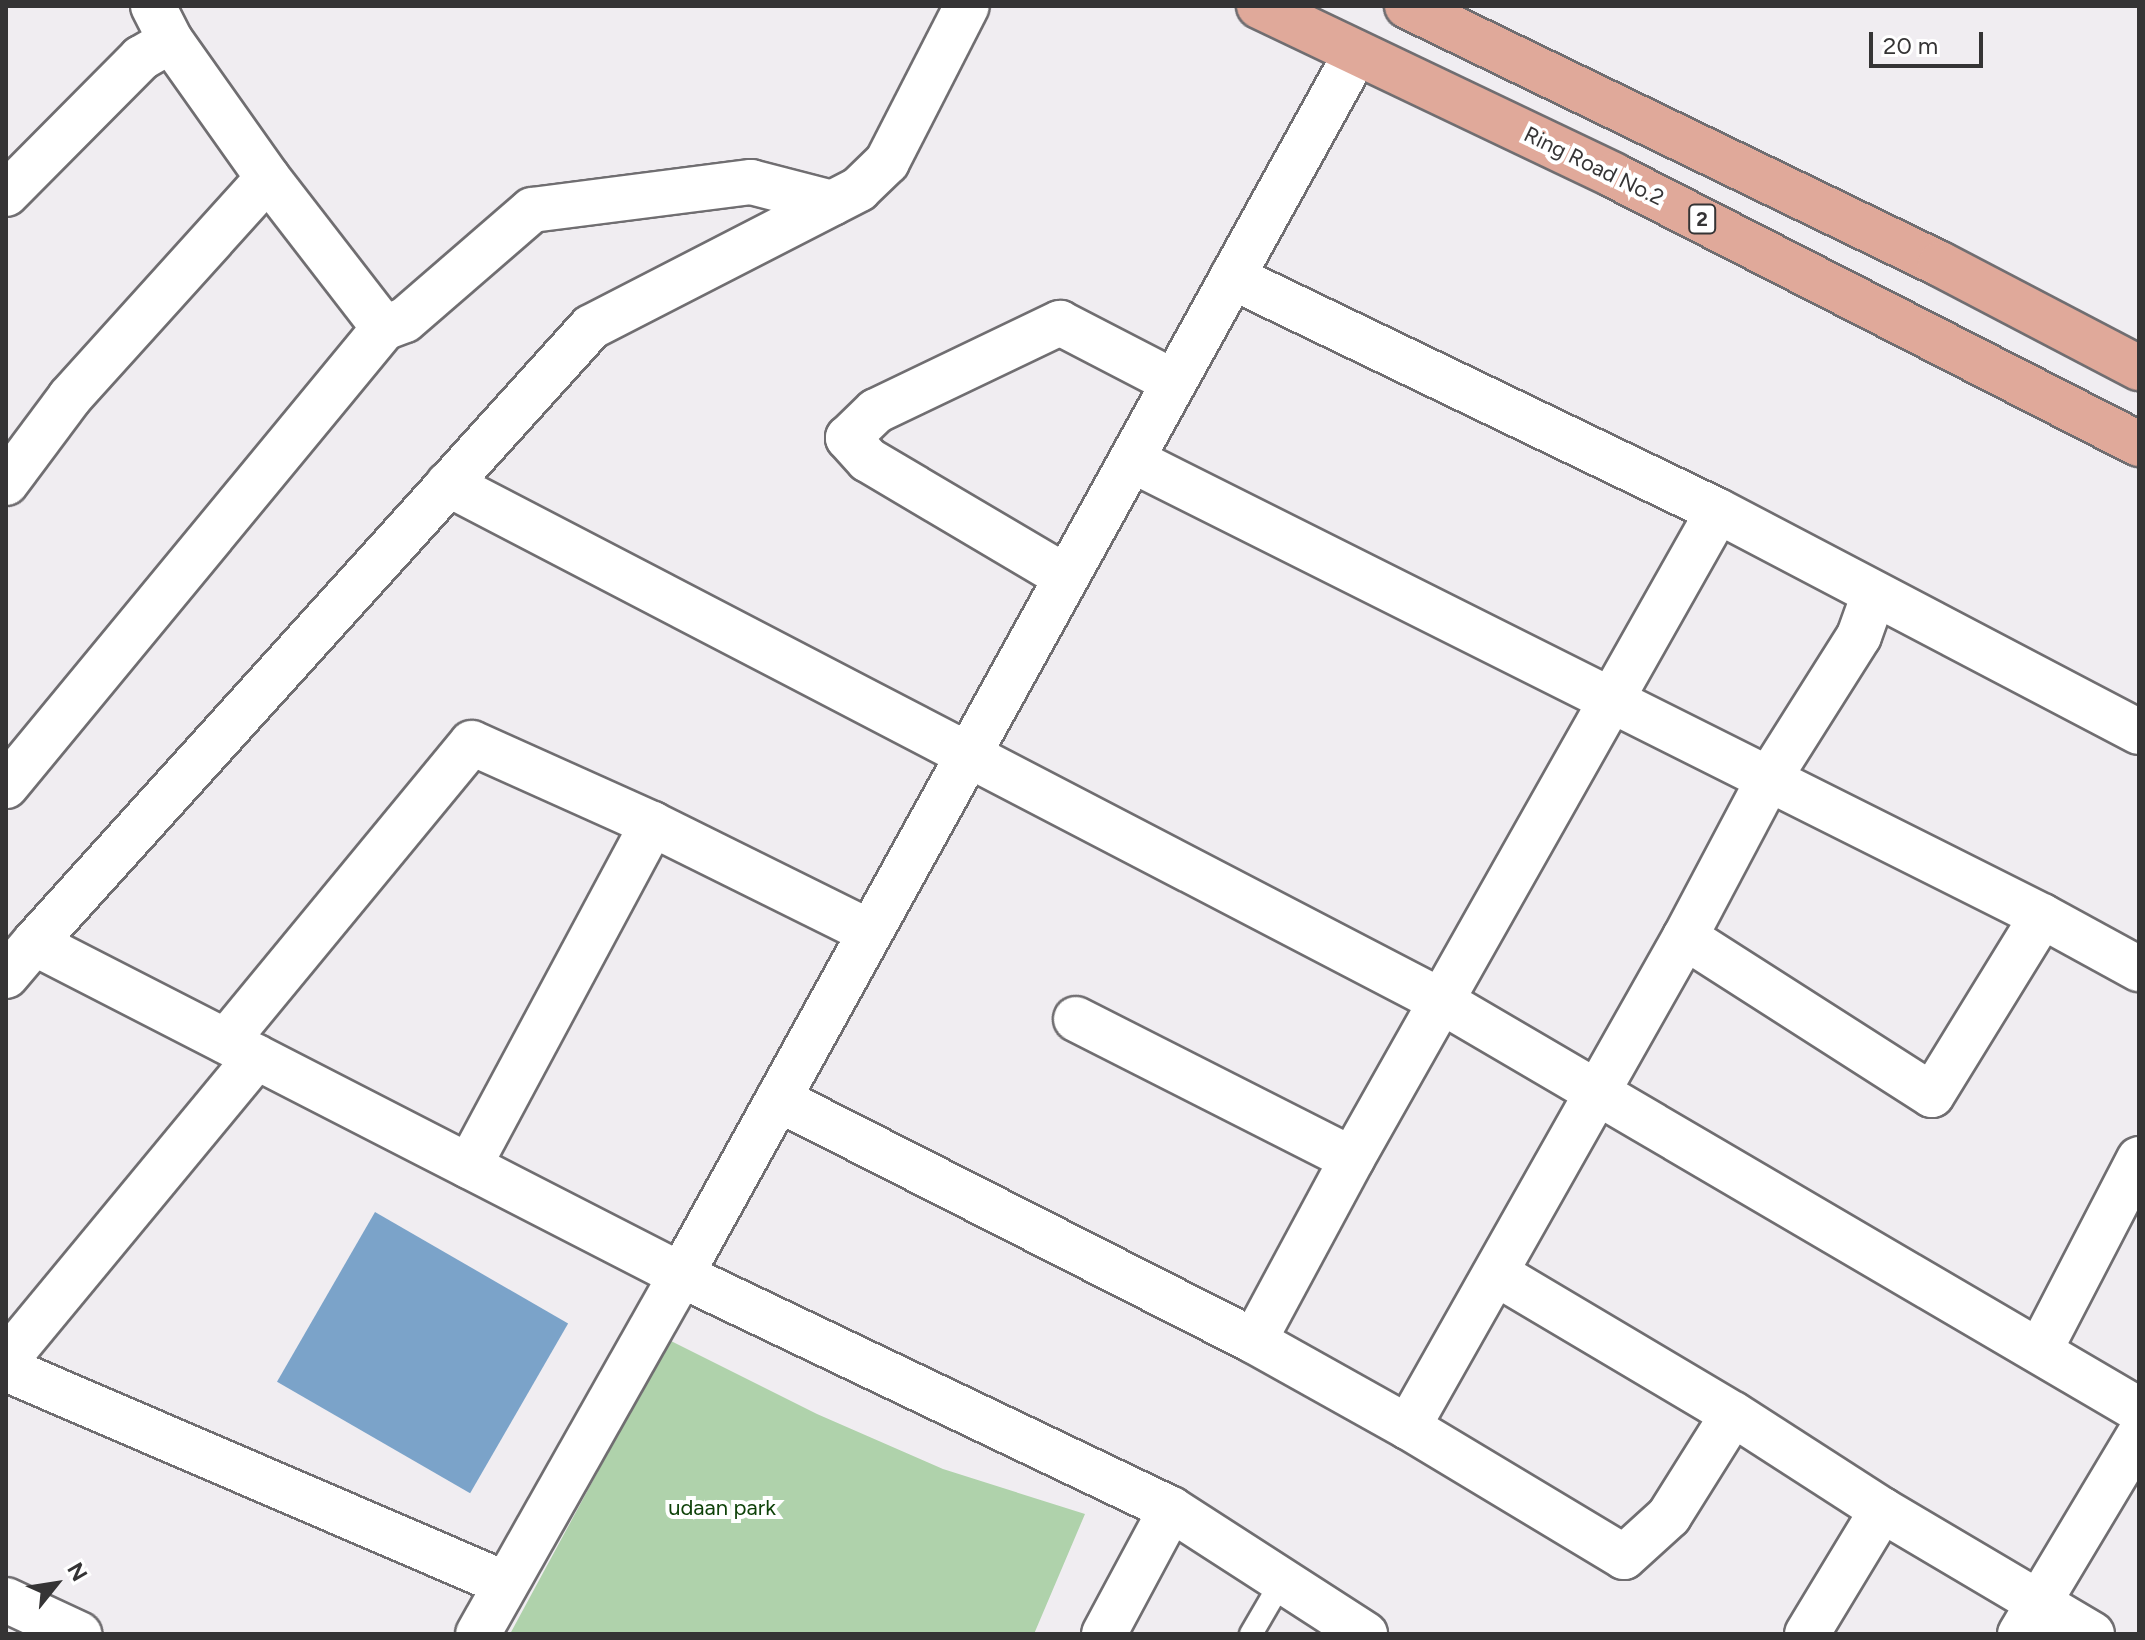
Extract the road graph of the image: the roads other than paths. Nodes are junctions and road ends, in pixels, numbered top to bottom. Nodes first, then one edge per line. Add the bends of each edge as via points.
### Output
1 (967, 6) edge
2 (1259, 6) edge
3 (1407, 6) edge
4 (162, 23) edge
5 (1356, 53) junction
6 (268, 178) junction
7 (6, 194) edge
8 (832, 203) junction
9 (1232, 277) junction
10 (384, 328) junction
11 (2139, 368) edge
12 (1174, 382) junction
13 (2139, 444) edge
14 (1132, 460) junction
15 (6, 483) edge
16 (448, 484) junction
17 (1718, 511) junction
18 (1066, 577) junction
19 (1874, 594) junction
20 (1610, 700) junction
21 (2139, 732) edge
22 (969, 753) junction
23 (1768, 780) junction
24 (6, 786) edge
25 (652, 824) junction
26 (2042, 916) junction
27 (870, 932) junction
28 (1685, 937) junction
29 (15, 963) edge
30 (2139, 969) edge
31 (1441, 1001) junction
32 (1076, 1019) dead end
33 (241, 1049) junction
34 (1597, 1089) junction
35 (778, 1099) junction
36 (1352, 1159) junction
37 (2139, 1159) edge
38 (469, 1166) junction
39 (1497, 1274) junction
40 (681, 1275) junction
41 (1254, 1341) junction
42 (2040, 1350) junction
43 (6, 1360) edge
44 (6, 1369) edge
45 (2139, 1410) edge
46 (1733, 1414) junction
47 (1408, 1427) junction
48 (2139, 1435) edge
49 (1171, 1509) junction
50 (1882, 1510) junction
51 (1283, 1579) junction
52 (506, 1584) junction
53 (6, 1600) edge
54 (2028, 1618) edge
55 (79, 1634) edge
56 (478, 1634) edge
57 (1104, 1634) edge
58 (1251, 1634) edge
59 (1365, 1634) edge
60 (1807, 1634) edge
61 (2092, 1634) edge

1 - 8 street via 887,162 859,189
2 - 5 main road, Ring Road No.2 / 2
3 - 11 main road via 1940,264
4 - 6 street
4 - 7 street via 141,58
5 - 9 street
5 - 13 main road, Ring Road No.2 / 2 via 1784,260
6 - 10 street
6 - 15 street via 70,397
8 - 10 street via 751,182 532,210 405,320
8 - 16 street via 591,327
9 - 12 street
9 - 17 street
10 - 24 street
12 - 14 street
12 - 18 street via 1060,323 876,411 848,438 868,460
14 - 18 street
14 - 20 street
16 - 22 street
16 - 29 street
17 - 19 street
17 - 20 street
18 - 22 street
19 - 21 street
19 - 23 street via 1859,636
20 - 23 street
20 - 31 street
22 - 27 street
22 - 31 street
23 - 26 street
23 - 28 street
25 - 27 street
25 - 33 street via 472,743
25 - 38 street
26 - 28 street via 1932,1095
26 - 30 street
27 - 35 street
28 - 34 street
29 - 33 street
31 - 34 street
31 - 36 street
32 - 36 street
33 - 38 street
33 - 43 street
34 - 39 street
34 - 42 street
35 - 40 street
35 - 41 street
36 - 41 street
37 - 42 street
38 - 40 street
39 - 46 street
39 - 47 street
40 - 49 street
40 - 52 street
41 - 47 street
42 - 45 street
44 - 52 street
46 - 47 street via 1669,1516 1624,1557
46 - 50 street
48 - 54 street
49 - 51 street
49 - 57 street
50 - 54 street
50 - 60 street
51 - 58 lane
51 - 59 street
52 - 56 street
53 - 55 street
54 - 61 street

